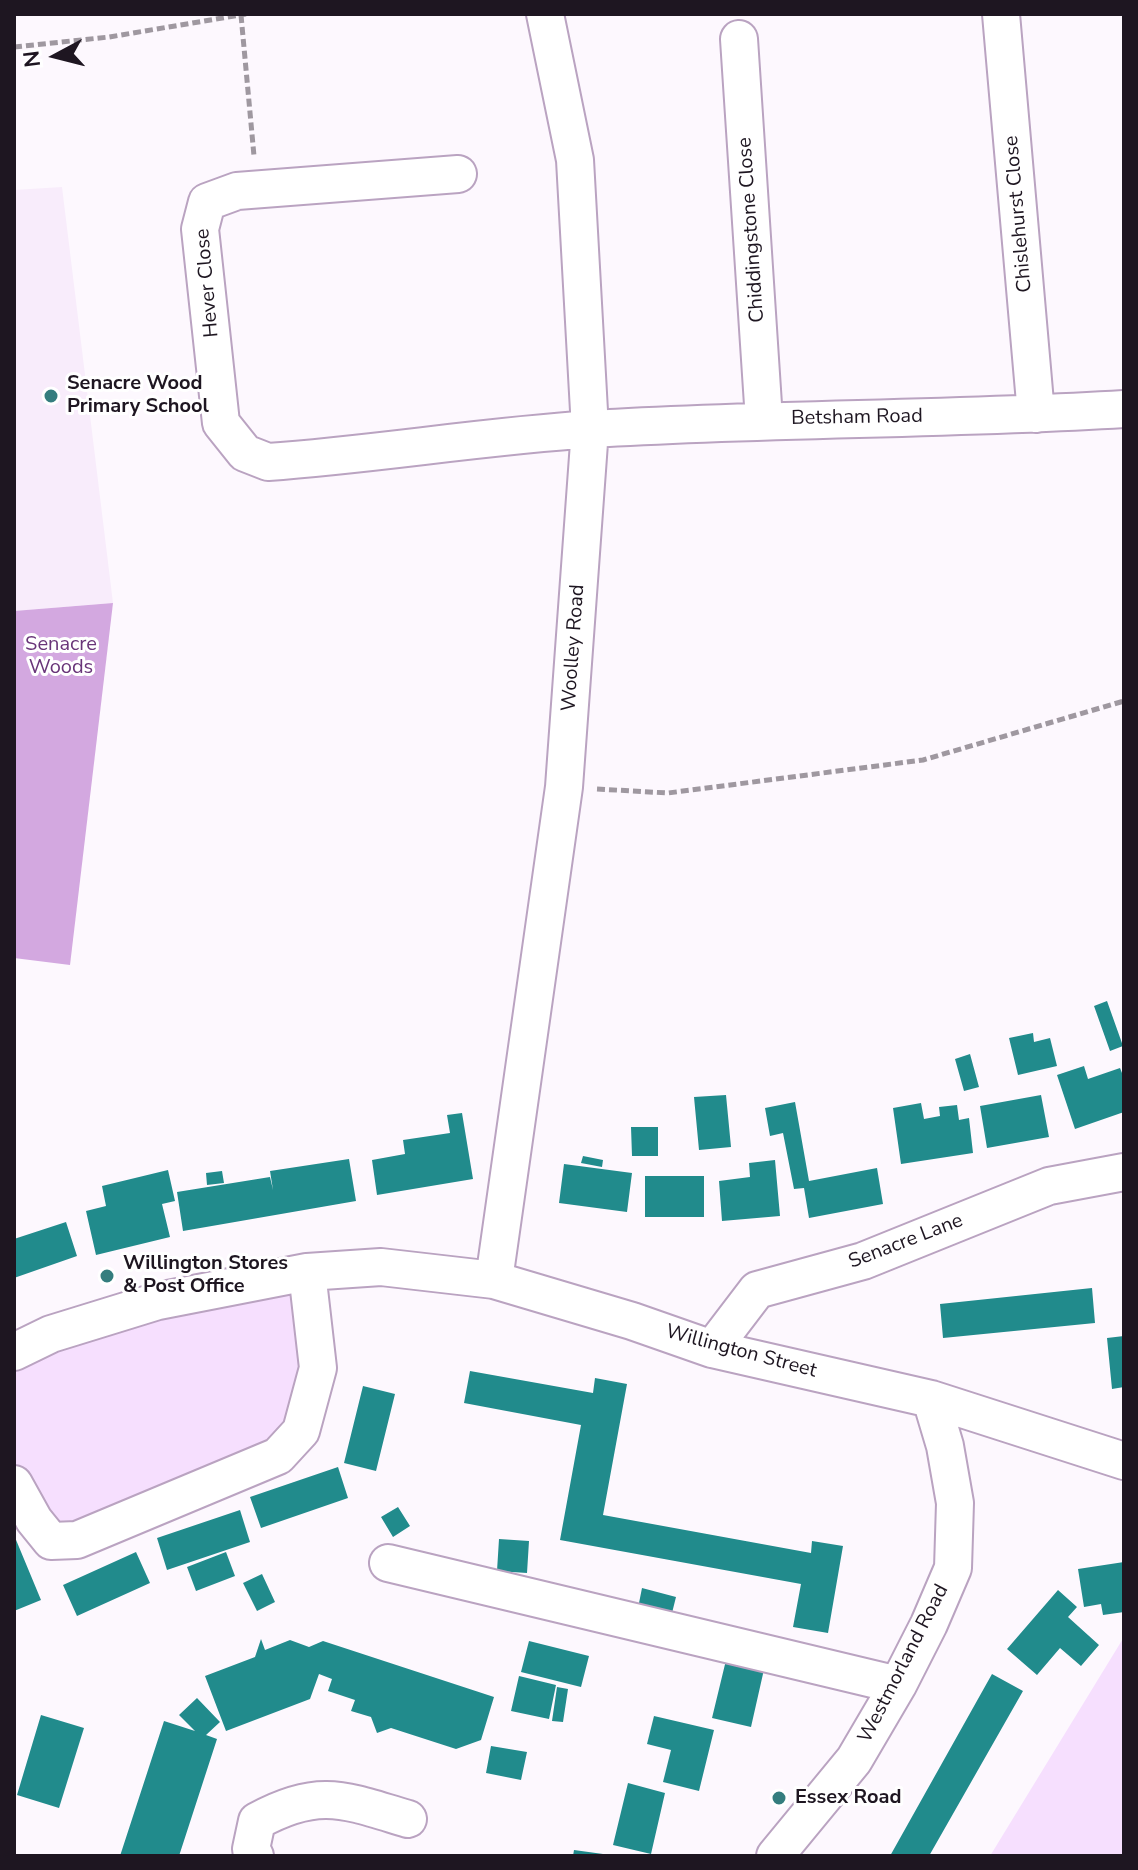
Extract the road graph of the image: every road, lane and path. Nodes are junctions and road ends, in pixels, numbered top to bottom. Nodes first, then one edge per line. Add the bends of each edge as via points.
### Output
1 (243, 14) edge
2 (545, 14) edge
3 (1001, 14) edge
4 (739, 39) dead end
5 (14, 47) edge
6 (458, 174) dead end
7 (257, 189) junction
8 (1124, 409) edge
9 (1036, 414) junction
10 (764, 420) junction
11 (590, 429) junction
12 (1124, 701) edge
13 (564, 787) junction
14 (1124, 1172) edge
15 (307, 1272) junction
16 (494, 1280) junction
17 (712, 1349) junction
18 (14, 1352) edge
19 (931, 1399) junction
20 (1124, 1461) edge
21 (14, 1484) edge
22 (388, 1563) dead end
23 (898, 1685) junction
24 (408, 1819) dead end
25 (253, 1852) edge
26 (775, 1856) edge

1 - 5 path
1 - 7 path
2 - 11 street, Woolley Road via 575,160
3 - 9 street, Chislehurst Close
4 - 10 street, Chiddingstone Close
6 - 7 street, Hever Close
7 - 11 street, Hever Close via 207,202 200,229 221,423 245,453 268,462
8 - 9 street, Betsham Road
9 - 10 street, Betsham Road
10 - 11 street, Betsham Road
11 - 13 street, Woolley Road
12 - 13 path via 923,760 668,793
13 - 16 street, Woolley Road
14 - 17 street, Senacre Lane via 1049,1186 863,1261 757,1290
15 - 16 street, Willington Street via 381,1267
15 - 18 street, Willington Street via 158,1301 51,1334
15 - 21 street via 318,1368 301,1431 278,1456 77,1540 51,1541
16 - 17 street, Willington Street
17 - 19 street, Willington Street
19 - 20 street, Willington Street
19 - 23 street, Westmorland Road via 955,1503 953,1568
22 - 23 street
23 - 26 street, Westmorland Road via 854,1760
24 - 25 street via 343,1799 317,1798 284,1806 257,1821

